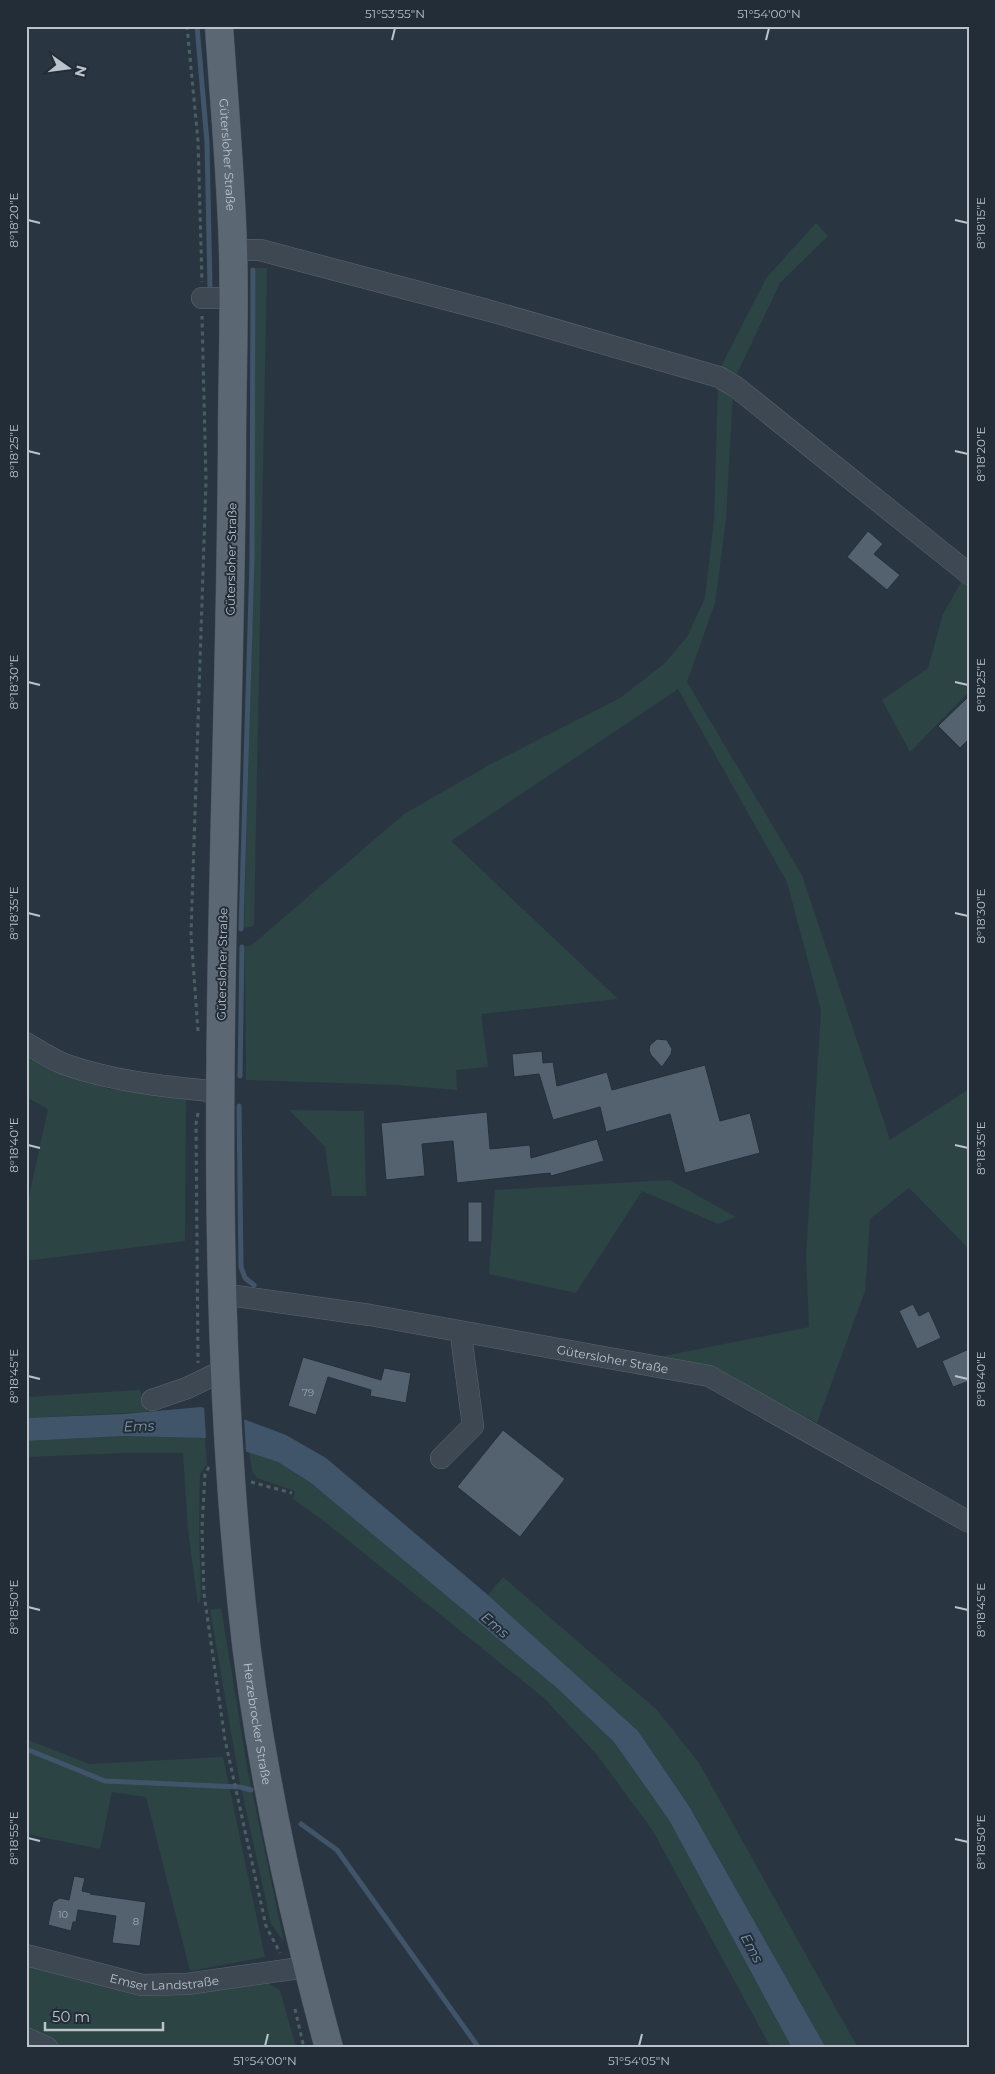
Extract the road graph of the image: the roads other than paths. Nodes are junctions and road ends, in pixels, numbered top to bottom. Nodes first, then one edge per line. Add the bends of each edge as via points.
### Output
1 (219, 26) edge
2 (233, 250) junction
3 (202, 298) road end
4 (233, 298) junction
5 (969, 574) edge
6 (26, 1043) edge
7 (210, 1091) junction
8 (222, 1294) junction
9 (464, 1333) junction
10 (217, 1381) junction
11 (152, 1400) dead end
12 (441, 1458) dead end
13 (969, 1522) edge
14 (26, 1954) edge
15 (296, 1968) junction
16 (26, 2038) edge
17 (48, 2048) edge
18 (329, 2048) edge

1 - 2 main road, Gütersloher Straße
2 - 4 main road, Gütersloher Straße
2 - 5 street via 260,250 487,310 719,377 736,387
3 - 4 street
4 - 7 main road, Gütersloher Straße via 232,563
6 - 7 street via 62,1064 96,1073 160,1086
7 - 8 main road, Gütersloher Straße
8 - 9 street, Gütersloher Straße via 370,1315
8 - 10 main road, Gütersloher Straße
9 - 12 street via 462,1343 473,1426
9 - 13 street, Gütersloher Straße via 709,1376
10 - 11 street
10 - 15 main road, Herzebrocker Straße via 223,1467 233,1517 242,1613
14 - 15 street, Emser Landstraße via 142,1985 187,1984
15 - 18 main road, Herzebrocker Straße
16 - 17 street

